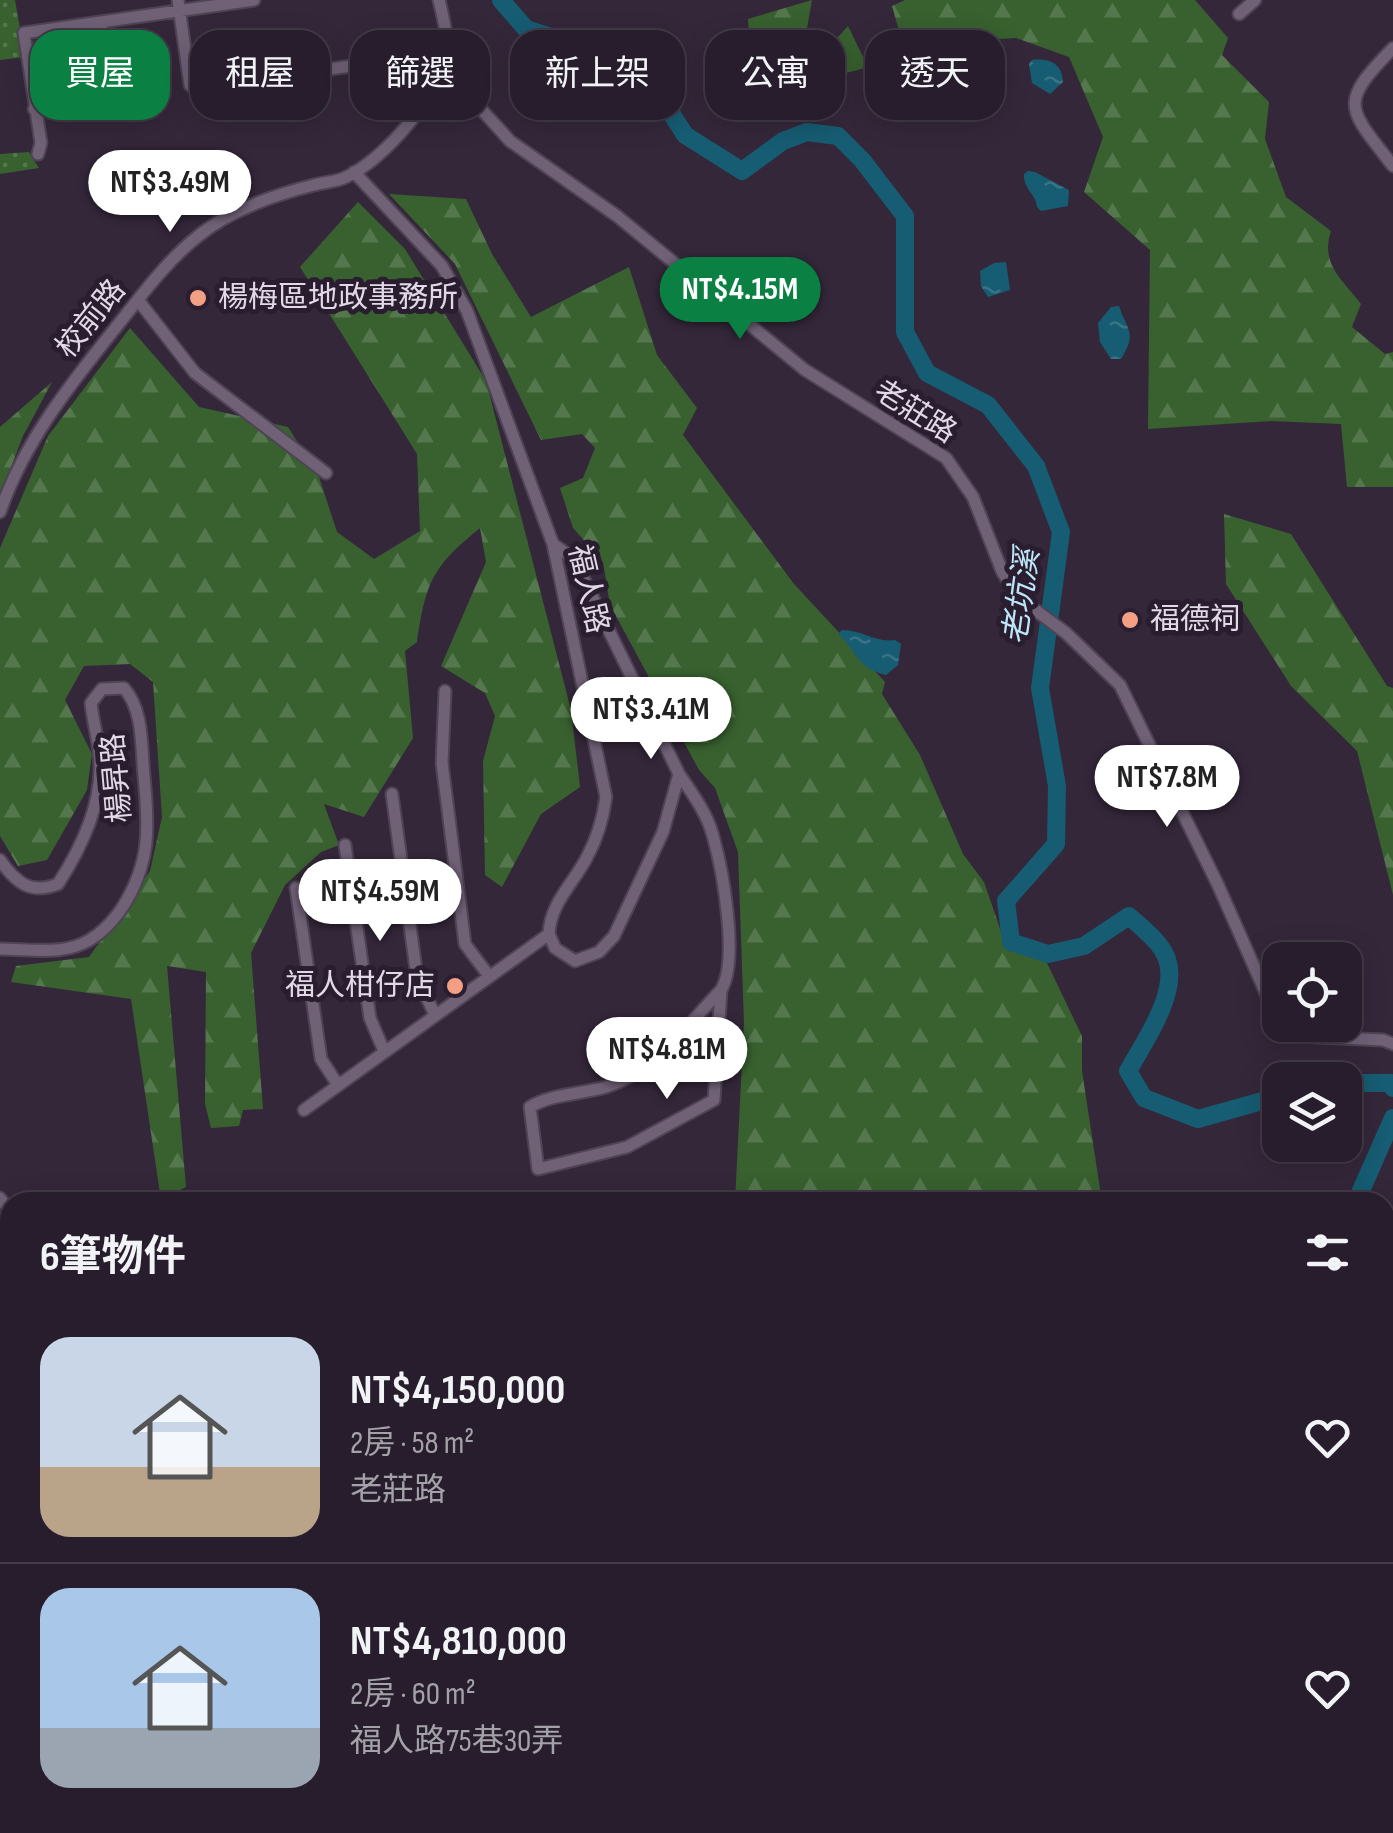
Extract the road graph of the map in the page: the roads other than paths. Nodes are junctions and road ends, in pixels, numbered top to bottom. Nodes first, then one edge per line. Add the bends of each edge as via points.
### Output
1 (254, 0) edge
2 (439, 0) edge
3 (1255, 0) edge
4 (179, 5) edge
5 (1239, 14) dead end
6 (101, 22) junction
7 (45, 30) edge
8 (102, 30) edge
9 (443, 30) edge
10 (30, 32) edge
11 (1393, 48) edge
12 (350, 66) edge
13 (30, 79) edge
14 (490, 119) edge
15 (36, 120) edge
16 (410, 120) edge
17 (38, 154) dead end
18 (1393, 166) edge
19 (354, 172) junction
20 (138, 300) junction
21 (326, 473) dead end
22 (0, 512) edge
23 (554, 544) junction
24 (445, 691) dead end
25 (679, 774) junction
26 (392, 794) dead end
27 (345, 845) dead end
28 (0, 860) edge
29 (296, 888) dead end
30 (549, 934) junction
31 (0, 949) edge
32 (488, 976) junction
33 (1262, 984) edge
34 (721, 990) junction
35 (434, 1015) junction
36 (1362, 1039) edge
37 (1393, 1044) edge
38 (384, 1052) junction
39 (338, 1085) junction
40 (304, 1110) dead end

1 - 4 street
2 - 9 street, 校前路
3 - 5 street
4 - 6 street
4 - 12 street via 195,89
6 - 7 street
6 - 8 street
10 - 13 street via 24,33
11 - 18 street via 1354,96 1356,116
14 - 33 street, 老莊路 via 805,370 946,458 973,497 1018,597 1126,694
15 - 17 street
16 - 19 street, 校前路
19 - 20 street, 校前路 via 219,222 197,236
19 - 23 street, 福人路 via 442,266 459,296
20 - 21 street via 195,373
20 - 22 street, 校前路 via 35,436
23 - 25 street via 574,560
23 - 30 street, 福人路 via 606,797 601,828 550,916
24 - 32 street via 442,763 465,944
25 - 30 street via 663,832 614,936 599,952 575,961
25 - 34 street via 713,834 730,944
26 - 35 street via 417,977
27 - 38 street via 370,1018
28 - 31 street, 楊昇路 via 22,886 43,890 58,884 100,786 92,703 102,688 124,688 136,704 149,824 134,888 95,937 69,948
29 - 39 street via 322,1059
30 - 32 street
32 - 35 street
34 - 34 street via 714,1100 627,1147 538,1169 530,1107 640,1071
35 - 38 street
36 - 37 street
38 - 39 street
39 - 40 street

